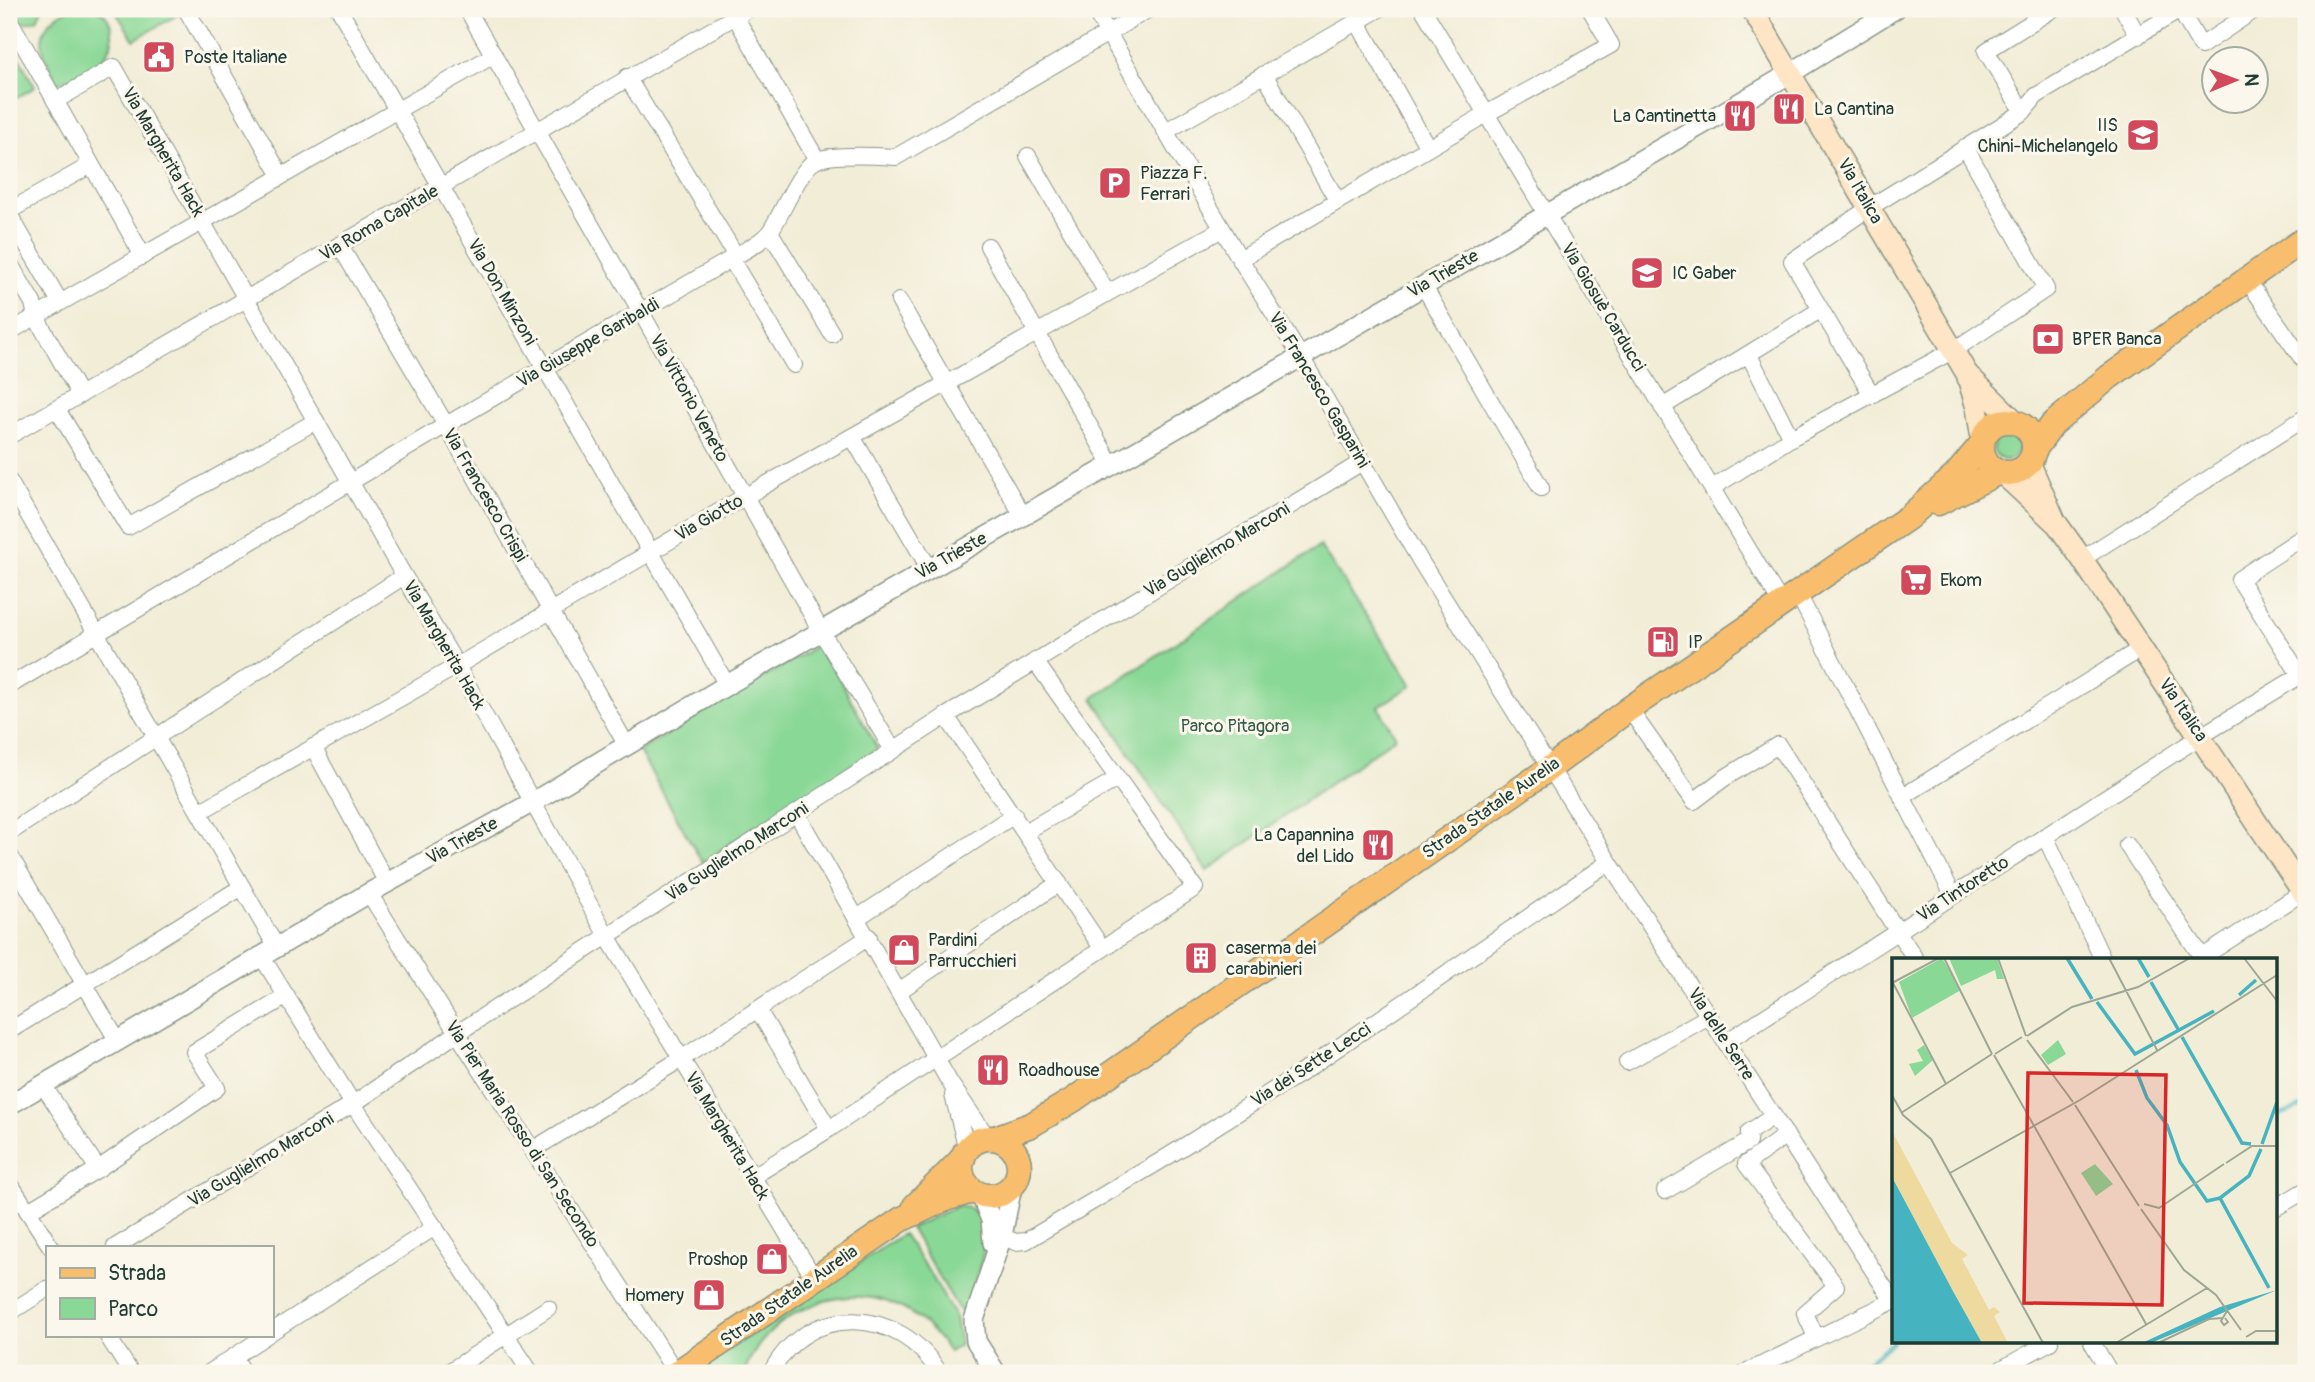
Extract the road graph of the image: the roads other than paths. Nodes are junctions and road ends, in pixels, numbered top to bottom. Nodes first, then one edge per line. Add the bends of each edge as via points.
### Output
1 (186, 9) edge
2 (339, 9) edge
3 (467, 9) edge
4 (1094, 9) edge
5 (1149, 9) edge
6 (1379, 9) edge
7 (1423, 9) edge
8 (1590, 9) edge
9 (1752, 9) edge
10 (1895, 9) edge
11 (2053, 9) edge
12 (2123, 9) edge
13 (2256, 9) edge
14 (741, 12) edge
15 (9, 19) edge
16 (1357, 21) junction
17 (1108, 33) junction
18 (2138, 36) junction
19 (494, 55) junction
20 (1791, 73) junction
21 (1264, 74) junction
22 (626, 77) junction
23 (55, 101) junction
24 (397, 111) junction
25 (2023, 112) junction
26 (1486, 114) junction
27 (537, 130) junction
28 (1166, 131) junction
29 (1965, 147) junction
30 (1428, 148) junction
31 (1028, 156) dead end
32 (817, 160) junction
33 (91, 165) junction
34 (281, 176) junction
35 (441, 187) junction
36 (1337, 200) junction
37 (1869, 208) junction
38 (9, 212) edge
39 (1548, 214) junction
40 (202, 222) junction
41 (1222, 229) junction
42 (770, 232) junction
43 (2306, 238) edge
44 (340, 246) junction
45 (988, 246) dead end
46 (143, 257) junction
47 (734, 258) junction
48 (1240, 260) junction
49 (9, 262) edge
50 (2247, 280) junction
51 (1423, 285) junction
52 (1107, 293) junction
53 (246, 299) junction
54 (899, 301) dead end
55 (60, 302) junction
56 (1820, 310) junction
57 (641, 312) junction
58 (36, 317) junction
59 (9, 332) edge
60 (1037, 332) junction
61 (832, 334) dead end
62 (1954, 350) junction
63 (1749, 355) junction
64 (1301, 357) junction
65 (2306, 364) edge
66 (794, 365) dead end
67 (545, 368) junction
68 (1967, 374) junction
69 (2109, 377) junction
70 (945, 384) junction
71 (80, 395) junction
72 (1872, 395) junction
73 (1660, 404) junction
74 (57, 409) junction
75 (2306, 418) edge
76 (316, 421) junction
77 (2015, 421) junction
78 (446, 425) junction
79 (9, 436) edge
80 (853, 438) junction
81 (1791, 438) junction
82 (1982, 442) junction
83 (2031, 456) junction
84 (1362, 462) junction
85 (1111, 464) junction
86 (2001, 472) junction
87 (9, 481) edge
88 (351, 481) junction
89 (1541, 488) dead end
90 (1712, 488) junction
91 (744, 497) junction
92 (1023, 516) junction
93 (1909, 517) junction
94 (2057, 524) junction
95 (2306, 535) edge
96 (650, 552) junction
97 (2082, 559) junction
98 (929, 568) junction
99 (404, 576) junction
100 (1790, 599) junction
101 (551, 610) junction
102 (821, 631) junction
103 (97, 633) junction
104 (2142, 648) junction
105 (1035, 661) junction
106 (457, 666) junction
107 (2303, 674) edge
108 (727, 685) junction
109 (9, 686) edge
110 (1629, 709) junction
111 (946, 716) junction
112 (2201, 736) junction
113 (158, 737) junction
114 (627, 746) junction
115 (313, 747) junction
116 (893, 750) junction
117 (1549, 768) junction
118 (1117, 779) junction
119 (1902, 797) junction
120 (533, 802) junction
121 (200, 812) junction
122 (797, 814) junction
123 (1014, 814) junction
124 (1025, 832) junction
125 (9, 833) edge
126 (2045, 836) junction
127 (2127, 845) dead end
128 (9, 854) edge
129 (1609, 862) junction
130 (387, 883) junction
131 (1059, 883) junction
132 (242, 887) junction
133 (369, 893) junction
134 (1953, 895) junction
135 (2305, 895) edge
136 (857, 918) junction
137 (1897, 932) junction
138 (607, 936) junction
139 (869, 937) junction
140 (1102, 948) junction
141 (270, 952) junction
142 (1915, 958) edge
143 (2102, 958) edge
144 (2199, 958) edge
145 (2202, 958) edge
146 (85, 983) junction
147 (900, 991) junction
148 (287, 996) junction
149 (758, 1010) junction
150 (1709, 1016) junction
151 (9, 1031) edge
152 (456, 1034) junction
153 (117, 1040) junction
154 (1726, 1042) junction
155 (937, 1058) junction
156 (681, 1059) junction
157 (1627, 1062) dead end
158 (950, 1083) junction
159 (43, 1085) junction
160 (1073, 1100) junction
161 (354, 1104) junction
162 (9, 1105) edge
163 (1774, 1116) junction
164 (829, 1129) junction
165 (1786, 1135) junction
166 (978, 1146) junction
167 (534, 1149) junction
168 (98, 1169) junction
169 (1016, 1175) junction
170 (752, 1177) junction
171 (9, 1182) edge
172 (2306, 1190) edge
173 (1665, 1191) dead end
174 (977, 1193) junction
175 (2276, 1207) edge
176 (28, 1211) junction
177 (902, 1219) junction
178 (435, 1227) junction
179 (1002, 1236) junction
180 (50, 1246) edge
181 (117, 1246) edge
182 (991, 1265) junction
183 (814, 1278) junction
184 (46, 1290) edge
185 (1892, 1299) edge
186 (1892, 1301) edge
187 (548, 1308) dead end
188 (9, 1313) edge
189 (273, 1331) edge
190 (507, 1335) junction
191 (108, 1336) edge
192 (266, 1336) edge
193 (1816, 1338) junction
194 (2046, 1344) edge
195 (2093, 1344) edge
196 (233, 1357) junction
197 (131, 1373) edge
198 (209, 1373) edge
199 (244, 1373) edge
200 (447, 1373) edge
201 (531, 1373) edge
202 (677, 1373) edge
203 (771, 1373) edge
204 (939, 1373) edge
205 (996, 1373) edge
206 (1745, 1373) edge
207 (1994, 1373) edge
208 (2110, 1373) edge

1 - 34 street
2 - 24 street, Via Don Minzoni
3 - 19 street, Via Vittorio Veneto
4 - 17 street, Via Francesco Gasparini
5 - 17 street
6 - 16 street
7 - 26 street, Via Giosuè Carducci
8 - 26 street via 1611,45
9 - 20 main road, Via Italica
10 - 20 street, Via Trieste
11 - 25 street via 1986,51
12 - 18 street
13 - 18 street via 2204,45 2199,44 2180,10
14 - 22 street, Via Roma Capitale
14 - 32 street
15 - 23 street
16 - 21 street
16 - 30 street
17 - 28 street, Via Francesco Gasparini
17 - 32 street via 896,158
18 - 25 street via 2035,96
19 - 24 street
19 - 27 street, Via Vittorio Veneto
20 - 37 main road, Via Italica
20 - 39 street, Via Trieste
21 - 28 street
21 - 36 street
22 - 27 street, Via Roma Capitale
22 - 47 street
23 - 33 street
23 - 40 street, Via Margherita Hack via 114,67
24 - 34 street
24 - 35 street, Via Don Minzoni
25 - 29 street
26 - 30 street
26 - 39 street, Via Giosuè Carducci
27 - 35 street, Via Roma Capitale
27 - 57 street, Via Vittorio Veneto
28 - 41 street, Via Francesco Gasparini
29 - 37 street
29 - 62 street via 2046,289
30 - 36 street
31 - 52 street
32 - 42 street, Via Giuseppe Garibaldi
33 - 38 street
33 - 46 street
34 - 40 street
35 - 44 street, Via Roma Capitale
35 - 67 street, Via Don Minzoni
36 - 48 street
37 - 56 street via 1792,261
37 - 62 main road, Via Italica
38 - 55 street
39 - 51 street, Via Trieste
39 - 73 street, Via Giosuè Carducci
40 - 46 street
40 - 53 street, Via Margherita Hack
41 - 48 street, Via Francesco Gasparini
41 - 52 street, Via Giotto
42 - 47 street, Via Giuseppe Garibaldi
42 - 61 street
43 - 50 main road
44 - 53 street, Via Roma Capitale
44 - 78 street, Via Francesco Crispi
45 - 60 street
46 - 55 street
47 - 57 street, Via Giuseppe Garibaldi
47 - 66 street
48 - 64 street, Via Francesco Gasparini
49 - 58 street
50 - 65 street
50 - 69 main road
51 - 64 street, Via Trieste
51 - 89 street
52 - 60 street, Via Giotto
53 - 71 street, Via Roma Capitale
53 - 76 street, Via Margherita Hack
54 - 70 street
55 - 58 street
56 - 63 street
56 - 72 street
57 - 67 street, Via Giuseppe Garibaldi
57 - 91 street, Via Vittorio Veneto
58 - 59 street
58 - 71 street
60 - 70 street, Via Giotto
60 - 85 street
62 - 68 main road, Via Italica
62 - 72 street
63 - 73 street
63 - 81 street
64 - 84 street, Via Francesco Gasparini
64 - 85 street, Via Trieste
67 - 78 street, Via Giuseppe Garibaldi
67 - 96 street, Via Don Minzoni
68 - 77 main road, Via Italica
68 - 82 main road, Via Italica
69 - 77 main road
69 - 83 main road via 2053,424
70 - 80 street, Via Giotto
70 - 92 street
71 - 74 street, Via Roma Capitale
72 - 81 street
73 - 90 street, Via Giosuè Carducci
74 - 76 street via 128,527
74 - 79 street, Via Roma Capitale
75 - 97 street
76 - 88 street, Via Margherita Hack
77 - 82 main road via 1992,426
77 - 83 main road via 2030,432
78 - 88 street, Via Giuseppe Garibaldi
78 - 101 street, Via Francesco Crispi
80 - 91 street, Via Giotto
80 - 98 street
81 - 90 street
82 - 86 main road via 1989,466
82 - 93 main road, Strada Statale Aurelia via 1956,475
83 - 86 main road via 2017,472
83 - 94 main road, Via Italica
84 - 105 street, Via Guglielmo Marconi
84 - 117 street, Via Francesco Gasparini
85 - 92 street, Via Trieste
86 - 93 main road, Strada Statale Aurelia
86 - 94 main road, Via Italica
87 - 103 street
88 - 99 street, Via Margherita Hack
88 - 103 street, Via Giuseppe Garibaldi
90 - 100 street, Via Giosuè Carducci
91 - 96 street, Via Giotto
91 - 102 street, Via Vittorio Veneto
92 - 98 street, Via Trieste
93 - 100 main road, Strada Statale Aurelia
94 - 97 main road, Via Italica
95 - 107 street via 2239,579
96 - 101 street, Via Giotto
96 - 108 street, Via Don Minzoni
97 - 104 main road, Via Italica
98 - 102 street, Via Trieste
99 - 106 street, Via Margherita Hack
99 - 113 street
100 - 110 main road, Strada Statale Aurelia
100 - 119 street, Via Giosuè Carducci
101 - 106 street, Via Giotto
101 - 114 street, Via Francesco Crispi
102 - 108 street, Via Trieste
102 - 116 street, Via Vittorio Veneto
103 - 109 street, Via Giuseppe Garibaldi
103 - 113 street
104 - 112 main road, Via Italica
104 - 119 street
105 - 111 street, Via Guglielmo Marconi
105 - 118 street
106 - 115 street, Via Giotto
106 - 120 street, Via Margherita Hack
107 - 112 street, Via Tintoretto
108 - 114 street, Via Trieste
110 - 117 main road, Strada Statale Aurelia
110 - 137 street via 1694,801 1779,745
111 - 116 street, Via Guglielmo Marconi
111 - 123 street
112 - 126 street, Via Tintoretto
112 - 135 main road, Via Italica
113 - 121 street
113 - 125 street
114 - 120 street, Via Trieste
115 - 121 street, Via Giotto
115 - 130 street
116 - 122 street, Via Guglielmo Marconi
117 - 129 street, Via delle Serre
117 - 160 main road, Strada Statale Aurelia
118 - 124 street
118 - 140 street via 1195,888
119 - 134 street, Via Giosuè Carducci
120 - 130 street, Via Trieste
120 - 138 street, Via Margherita Hack
121 - 132 street
122 - 136 street
122 - 138 street, Via Guglielmo Marconi
123 - 124 street
123 - 136 street
124 - 131 street
126 - 134 street, Via Tintoretto
126 - 143 street
127 - 144 street
128 - 146 street
129 - 150 street, Via delle Serre
129 - 179 street, Via dei Sette Lecci via 1362,1032 1162,1160 1026,1241
130 - 133 street, Via Trieste
131 - 140 street
131 - 147 street
132 - 141 street
132 - 146 street
133 - 141 street, Via Trieste
133 - 152 street, Via Pier Maria Rosso di San Secondo
134 - 137 street, Via Tintoretto
135 - 145 street
136 - 139 street
137 - 142 street
137 - 154 street, Via Tintoretto
138 - 152 street, Via Guglielmo Marconi
138 - 156 street, Via Margherita Hack
139 - 147 street
139 - 149 street
140 - 155 street
141 - 148 street
141 - 153 street, Via Trieste
146 - 151 street
146 - 153 street
147 - 155 street
148 - 161 street
148 - 168 street via 194,1052 217,1088
149 - 156 street
149 - 164 street
150 - 154 street, Via delle Serre
150 - 157 street
152 - 161 street, Via Guglielmo Marconi
152 - 167 street, Via Pier Maria Rosso di San Secondo
153 - 159 street, Via Trieste
154 - 163 street, Via delle Serre
155 - 158 street
155 - 164 street
156 - 167 street
156 - 170 street, Via Margherita Hack
158 - 166 street
158 - 166 street
159 - 162 street, Via Trieste
159 - 168 street
160 - 166 main road, Strada Statale Aurelia via 1031,1125
160 - 169 main road, Strada Statale Aurelia via 1037,1134
161 - 178 street
161 - 181 street, Via Guglielmo Marconi
163 - 165 street, Via delle Serre
163 - 173 street via 1749,1132 1748,1142
164 - 170 street
165 - 185 street, Via delle Serre
165 - 193 street via 1746,1164 1836,1286 1805,1313
166 - 169 main road via 1012,1147
166 - 174 main road via 963,1176
166 - 177 main road, Strada Statale Aurelia
167 - 202 street, Via Pier Maria Rosso di San Secondo
168 - 176 street
169 - 174 main road via 998,1195
169 - 179 street
170 - 183 street, Via Margherita Hack
171 - 176 street
172 - 175 street
174 - 177 main road, Strada Statale Aurelia via 945,1199
174 - 182 street via 993,1229
176 - 180 street
177 - 183 main road, Strada Statale Aurelia
178 - 189 street
178 - 190 street
179 - 182 street
182 - 205 street via 973,1324 976,1341
183 - 202 main road, Strada Statale Aurelia
184 - 188 street
186 - 193 street
187 - 190 street
190 - 200 street
190 - 201 street
191 - 197 street
192 - 196 street
193 - 206 street
194 - 207 street
195 - 208 street
196 - 198 street
196 - 199 street
203 - 204 street via 788,1349 806,1335 828,1325 857,1321 902,1334

